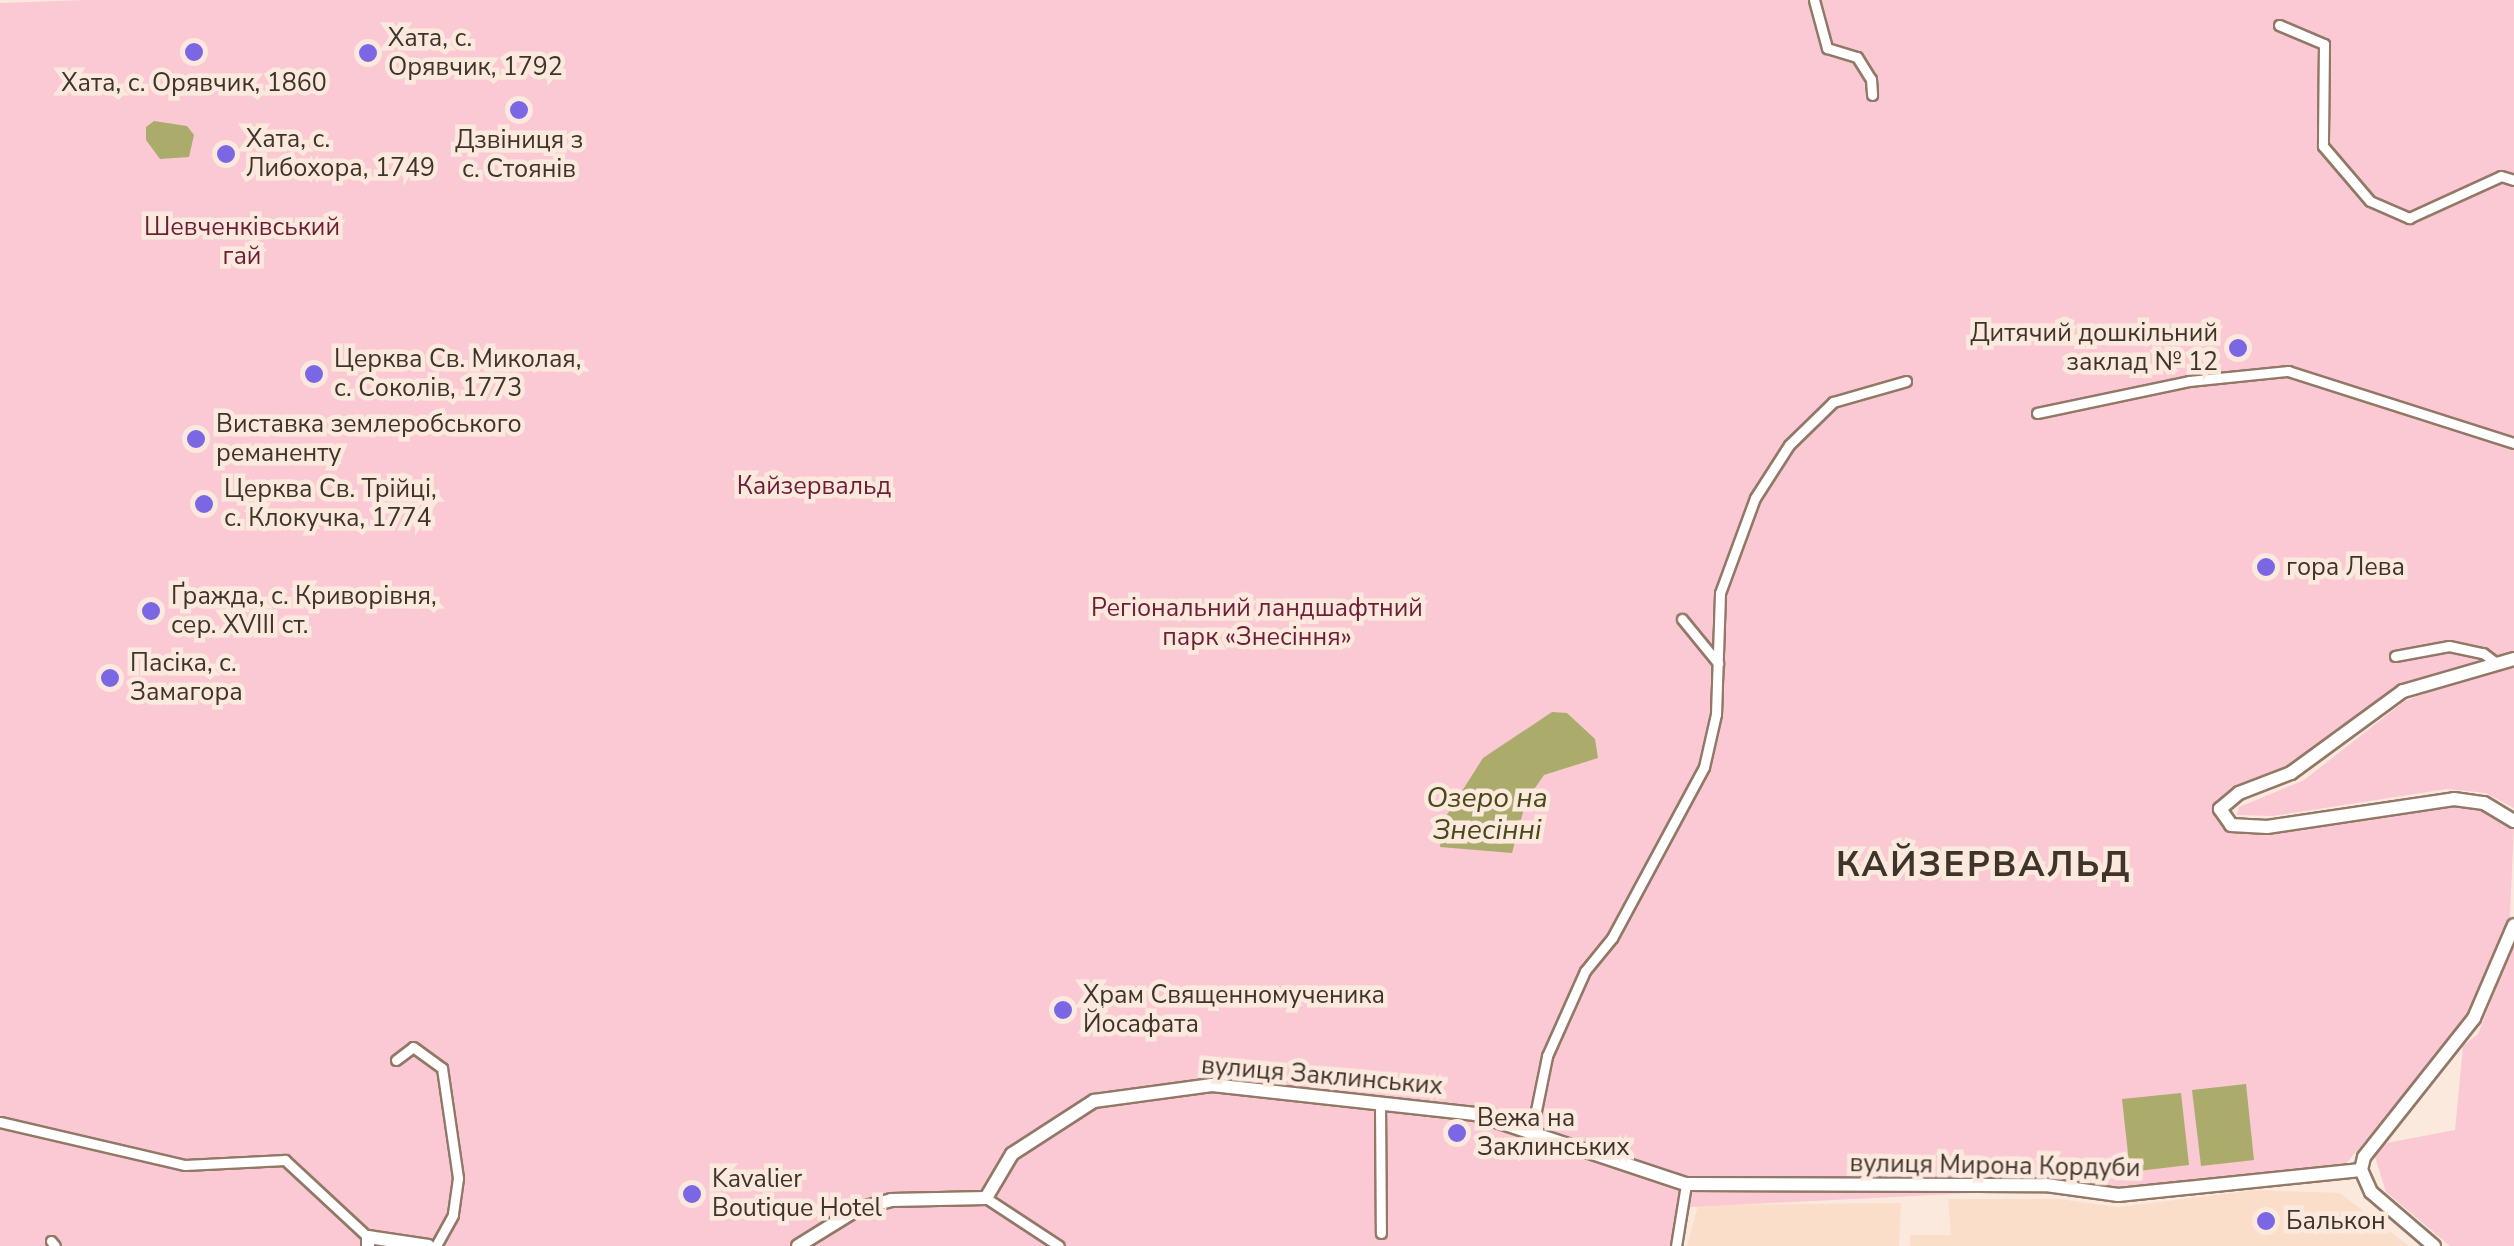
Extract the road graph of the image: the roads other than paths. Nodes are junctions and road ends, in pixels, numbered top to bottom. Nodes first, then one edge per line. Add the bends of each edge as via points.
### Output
1 (1814, 0) edge
2 (2279, 25) dead end
3 (1872, 94) dead end
4 (2514, 180) edge
5 (1906, 381) dead end
6 (2037, 414) dead end
7 (2514, 443) edge
8 (1682, 618) dead end
9 (2395, 656) dead end
10 (2514, 659) edge
11 (1718, 662) junction
12 (2494, 662) junction
13 (2514, 821) edge
14 (2514, 925) edge
15 (396, 1060) dead end
16 (1380, 1102) junction
17 (0, 1122) edge
18 (1532, 1130) junction
19 (2361, 1170) junction
20 (1686, 1184) junction
21 (986, 1198) junction
22 (1381, 1233) dead end
23 (377, 1242) edge
24 (428, 1246) edge
25 (436, 1246) edge
26 (798, 1246) edge
27 (1060, 1246) edge
28 (1676, 1246) edge
29 (2434, 1246) edge

1 - 3 street via 1827,48 1857,56
2 - 4 street via 2324,44 2322,146 2370,201 2409,218 2501,176
5 - 11 street via 1833,402 1789,445 1729,556
6 - 7 street via 2189,381 2288,371
8 - 11 street
9 - 12 street via 2449,646
10 - 12 street
11 - 18 street via 1704,767 1612,938 1585,971 1547,1056
12 - 13 street via 2380,704 2291,772 2239,793 2220,809 2230,825 2267,827 2454,799 2484,803
14 - 19 street via 2474,1018 2369,1148
15 - 25 street via 413,1047 442,1068 458,1178 453,1215
16 - 18 street, вулиця Заклинських via 1476,1114
16 - 21 street, вулиця Заклинських via 1212,1085 1120,1094 1061,1117 1029,1140 998,1171
16 - 22 street
17 - 23 street via 191,1166 229,1167 274,1156
18 - 20 street, вулиця Заклинських
19 - 20 street, вулиця Мирона Кордуби via 2118,1195 2046,1186
19 - 29 street via 2380,1204
20 - 28 street
21 - 26 street via 891,1200 858,1209
21 - 27 street
23 - 24 street

